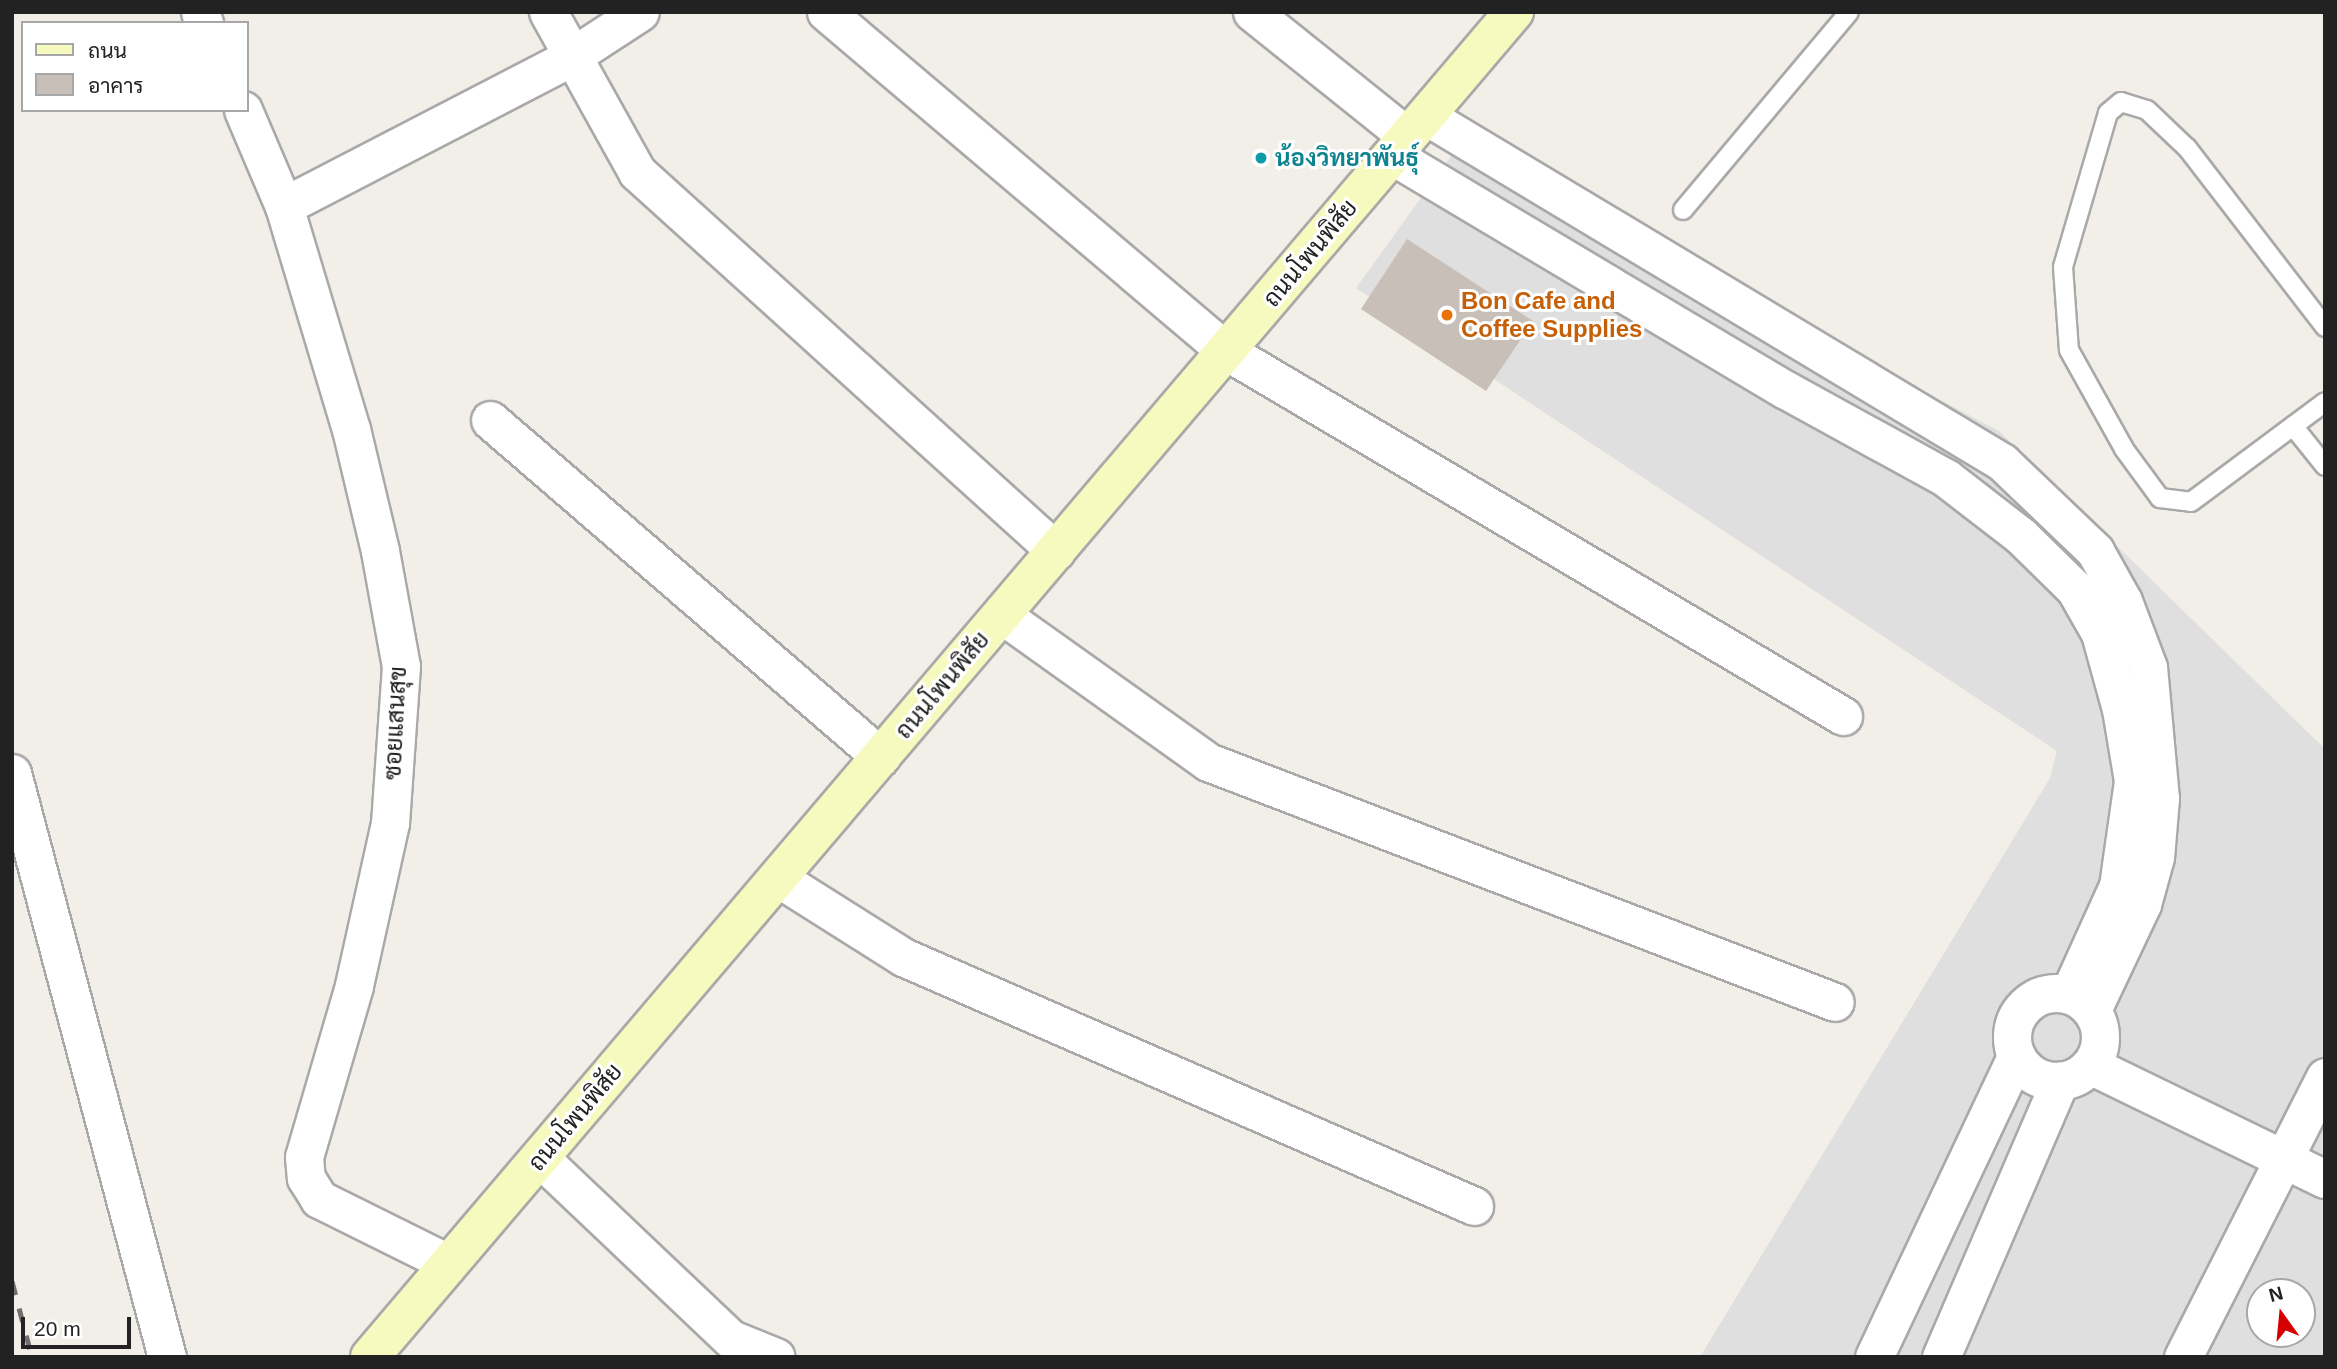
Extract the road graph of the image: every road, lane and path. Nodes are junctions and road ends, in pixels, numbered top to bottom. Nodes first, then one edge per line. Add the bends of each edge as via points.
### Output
1 (548, 12) edge
2 (640, 12) edge
3 (826, 12) edge
4 (1252, 12) edge
5 (1514, 12) edge
6 (1849, 12) edge
7 (571, 57) junction
8 (244, 112) edge
9 (1409, 136) junction
10 (284, 206) junction
11 (1684, 210) dead end
12 (1633, 240) junction
13 (1605, 282) junction
14 (2325, 327) edge
15 (1226, 351) junction
16 (2325, 402) edge
17 (490, 421) dead end
18 (2293, 426) junction
19 (2325, 466) edge
20 (1056, 551) junction
21 (1002, 615) junction
22 (1843, 716) dead end
23 (881, 757) junction
24 (12, 773) edge
25 (778, 878) junction
26 (1835, 1002) dead end
27 (2081, 1002) junction
28 (2016, 1056) junction
29 (2075, 1073) junction
30 (2325, 1077) edge
31 (540, 1158) junction
32 (2285, 1160) junction
33 (2325, 1179) edge
34 (1474, 1206) dead end
35 (448, 1263) junction
36 (1902, 1299) junction
37 (1948, 1342) edge
38 (167, 1357) edge
39 (370, 1357) edge
40 (776, 1357) edge
41 (1874, 1357) edge
42 (2183, 1357) edge

1 - 7 street
2 - 7 street
3 - 15 street
4 - 9 street
5 - 9 street, ถนนโพนพิสัย
6 - 11 lane
7 - 10 street
7 - 20 street via 637,172
8 - 10 street, ซอยแสนสุข
9 - 12 street
9 - 13 street
9 - 15 street, ถนนโพนพิสัย
10 - 35 street, ซอยแสนสุข via 351,429 401,666 390,823 354,986 304,1157 306,1178 319,1199
12 - 13 street
12 - 27 street via 2001,462 2095,551 2123,601 2148,667 2160,798 2155,857 2142,904
13 - 27 street via 1946,478 2021,536 2075,589 2100,633 2121,709 2133,781 2118,886
14 - 18 lane via 2187,148 2147,110 2121,102 2108,113 2063,267 2069,350 2124,449 2160,498 2191,502
15 - 20 street, ถนนโพนพิสัย
15 - 22 street
16 - 18 lane
17 - 23 street
18 - 19 lane
20 - 21 street, ถนนโพนพิสัย
21 - 23 street, ถนนโพนพิสัย
21 - 26 street via 1208,762
23 - 25 street, ถนนโพนพิสัย
24 - 38 street
25 - 31 street, ถนนโพนพิสัย
25 - 34 street via 903,957
27 - 28 street via 2038,996 2020,1010 2011,1034
27 - 29 street via 2100,1030
28 - 29 street via 2033,1075
28 - 36 street
29 - 32 street
29 - 37 street
30 - 32 street
31 - 35 street, ถนนโพนพิสัย
31 - 40 street via 731,1339
32 - 33 street
32 - 42 street
35 - 39 street, ถนนโพนพิสัย
36 - 37 street
36 - 41 street

